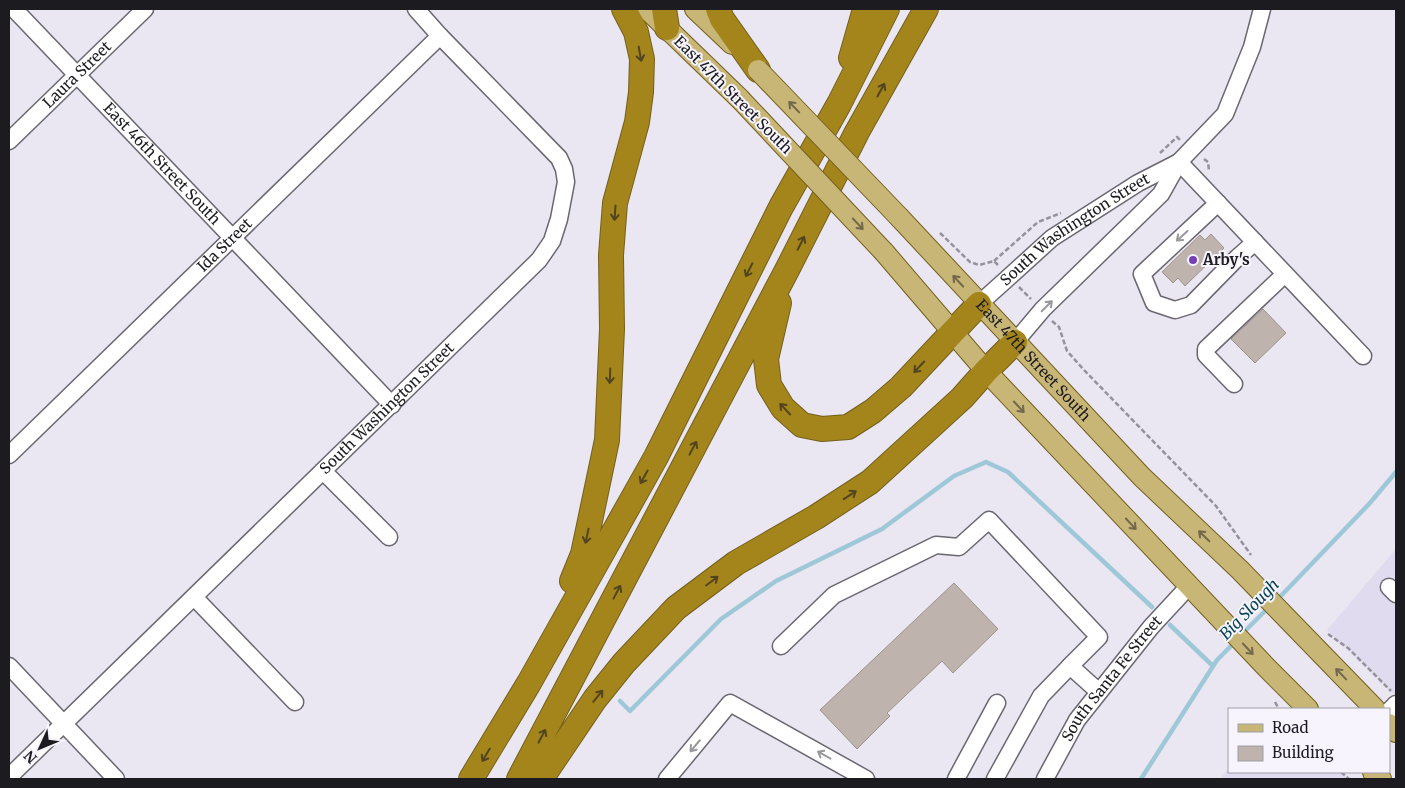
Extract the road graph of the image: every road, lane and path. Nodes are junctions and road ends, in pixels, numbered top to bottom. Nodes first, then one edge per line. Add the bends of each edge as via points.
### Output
1 (14, 9) edge
2 (145, 9) edge
3 (416, 9) edge
4 (624, 9) edge
5 (647, 9) edge
6 (695, 9) edge
7 (718, 9) edge
8 (865, 9) edge
9 (887, 9) edge
10 (926, 9) edge
11 (1262, 9) edge
12 (665, 18) edge
13 (440, 36) junction
14 (758, 70) junction
15 (77, 74) junction
16 (839, 104) junction
17 (9, 141) edge
18 (1179, 162) junction
19 (1218, 203) junction
20 (937, 230) dead end
21 (233, 238) junction
22 (1255, 242) junction
23 (787, 270) junction
24 (1285, 274) junction
25 (1009, 277) junction
26 (978, 304) junction
27 (1042, 310) junction
28 (952, 332) junction
29 (1015, 342) junction
30 (1364, 356) dead end
31 (986, 371) junction
32 (1234, 384) dead end
33 (392, 404) junction
34 (9, 455) edge
35 (323, 471) junction
36 (389, 537) dead end
37 (1251, 555) dead end
38 (1189, 586) junction
39 (194, 597) junction
40 (1321, 630) dead end
41 (781, 646) dead end
42 (9, 666) edge
43 (1070, 666) junction
44 (529, 683) junction
45 (1099, 692) junction
46 (1396, 697) edge
47 (295, 702) dead end
48 (997, 703) dead end
49 (1307, 708) edge
50 (1374, 708) edge
51 (64, 724) junction
52 (9, 777) edge
53 (116, 779) edge
54 (471, 779) edge
55 (519, 779) edge
56 (541, 779) edge
57 (667, 779) edge
58 (866, 779) edge
59 (956, 779) edge
60 (995, 779) edge
61 (1045, 779) edge

1 - 15 street, East 46th Street South
2 - 15 street, Laura Street
3 - 13 street, South Washington Street
4 -> 44 highway via 636,32 642,59 641,92 637,122 616,203 607,440 584,554
5 - 12 main road, East 47th Street South
6 - 14 main road, East 47th Street South
7 - 14 highway
8 - 16 highway
9 - 16 highway
23 -> 10 highway via 857,132
11 - 18 street, South Washington Street via 1252,47 1225,114
12 -> 28 main road, East 47th Street South, bridge via 884,252
13 - 21 street, Ida Street
13 - 33 street, South Washington Street via 559,158 566,182 547,251
26 -> 14 main road, East 47th Street South, bridge
15 - 17 street, Laura Street
15 - 21 street, East 46th Street South
16 -> 44 highway via 780,207 656,457
18 - 19 street
18 - 25 street, South Washington Street via 1138,183 1052,238
27 -> 18 street, South Washington Street via 1161,194
19 - 22 street
19 -> 22 street via 1142,274 1154,303 1175,310 1191,305
20 - 25 path via 970,262 979,265 994,261
21 - 33 street, East 46th Street South
21 - 34 street, Ida Street
22 - 24 street
28 -> 23 highway via 901,387 848,428 822,429 802,425 782,408 769,385 766,359
55 -> 23 highway
24 - 30 street
24 - 32 street via 1206,349 1206,354
25 - 26 street, South Washington Street
25 - 27 path
26 - 28 highway
26 - 29 main road, East 47th Street South
27 - 29 street, South Washington Street
27 - 37 path via 1059,327 1067,351 1216,506
28 - 31 main road, East 47th Street South
29 - 31 highway
50 -> 29 main road, East 47th Street South via 1242,573 1142,477
31 -> 38 main road, East 47th Street South
56 -> 31 highway via 595,699 676,608 736,563 870,482 962,398
33 - 35 street, South Washington Street
35 - 36 street
35 - 39 street, South Washington Street
38 - 45 street, South Santa Fe Street via 1150,627
38 -> 49 main road, East 47th Street South
39 - 47 street
39 - 51 street, South Washington Street
40 - 46 path via 1348,648
41 - 43 street via 834,595 936,545 959,547 989,520 1099,637
42 - 51 street
43 - 45 street
43 - 60 street via 1041,696
44 -> 54 highway
45 - 61 street, South Santa Fe Street via 1077,720
48 - 59 street
51 - 52 street, South Washington Street
51 - 53 street
58 -> 57 street via 730,703

